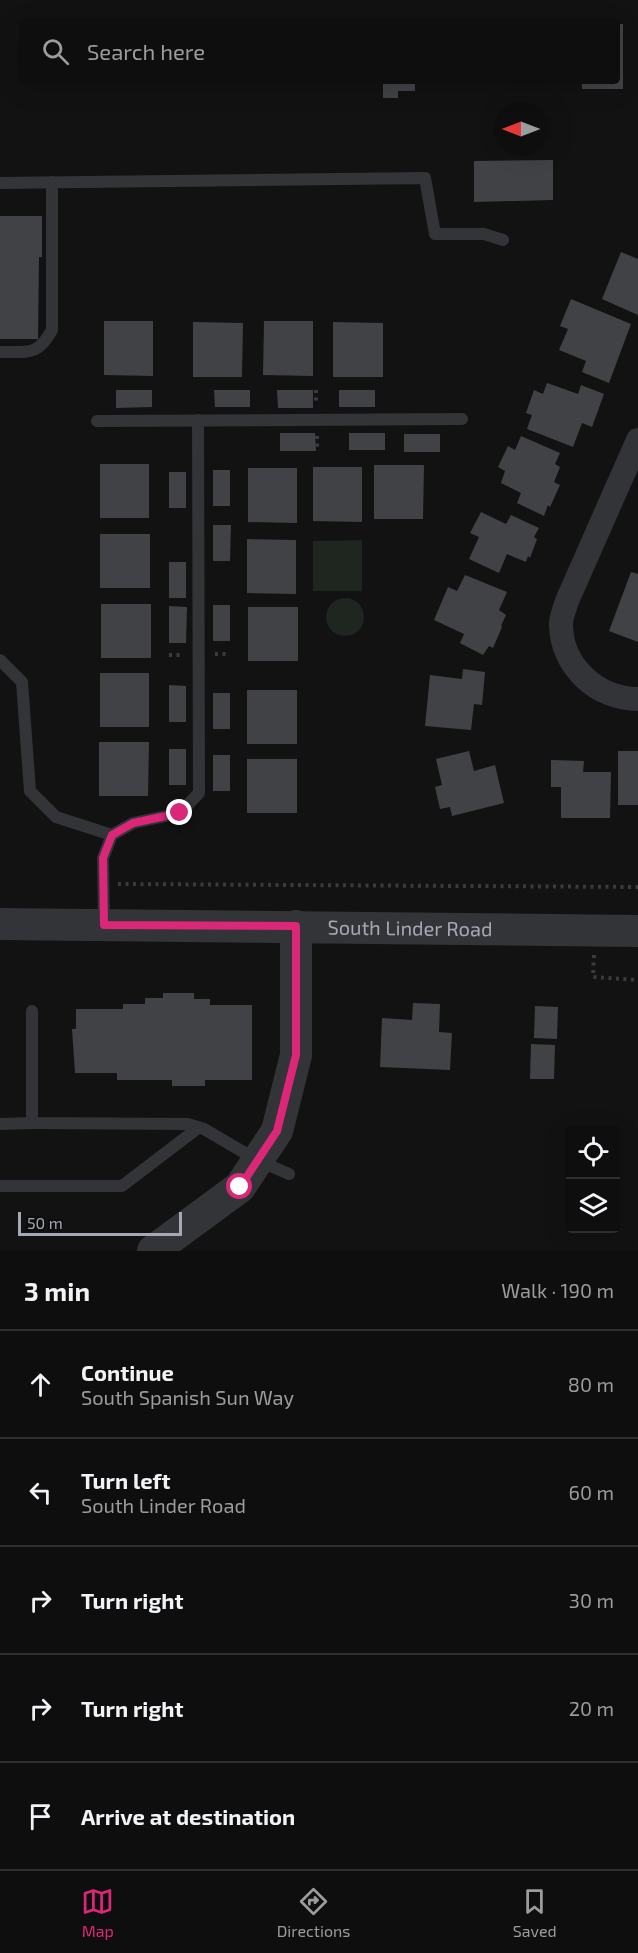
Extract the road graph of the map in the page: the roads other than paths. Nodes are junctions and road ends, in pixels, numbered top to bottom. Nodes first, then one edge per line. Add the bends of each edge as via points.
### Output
1 (0, 183) edge
2 (51, 183) junction
3 (503, 240) dead end
4 (0, 352) edge
5 (198, 420) junction
6 (462, 420) dead end
7 (97, 421) dead end
8 (638, 440) edge
9 (0, 660) edge
10 (638, 699) edge
11 (112, 835) junction
12 (0, 924) edge
13 (104, 925) junction
14 (296, 926) junction
15 (638, 931) edge
16 (32, 1011) dead end
17 (32, 1123) junction
18 (0, 1124) edge
19 (198, 1128) junction
20 (257, 1160) junction
21 (290, 1174) dead end
22 (0, 1186) edge
23 (153, 1251) edge

1 - 2 lane
2 - 3 lane via 425,178 435,234 484,234
2 - 4 lane via 52,330 44,345 30,351
5 - 6 lane
5 - 7 lane
5 - 11 lane via 199,793 180,813 133,823
8 - 10 street via 567,601 561,624 566,649 577,672 601,691
9 - 11 lane via 22,682 30,791 56,817
11 - 13 lane via 103,858
12 - 13 street, South Linder Road
13 - 14 street, South Linder Road
14 - 15 street, South Linder Road
14 - 20 street via 296,1055 277,1131
16 - 17 lane
17 - 18 lane
17 - 19 lane via 185,1124
19 - 20 lane
19 - 22 lane via 122,1186
20 - 21 lane
20 - 23 street via 240,1187

